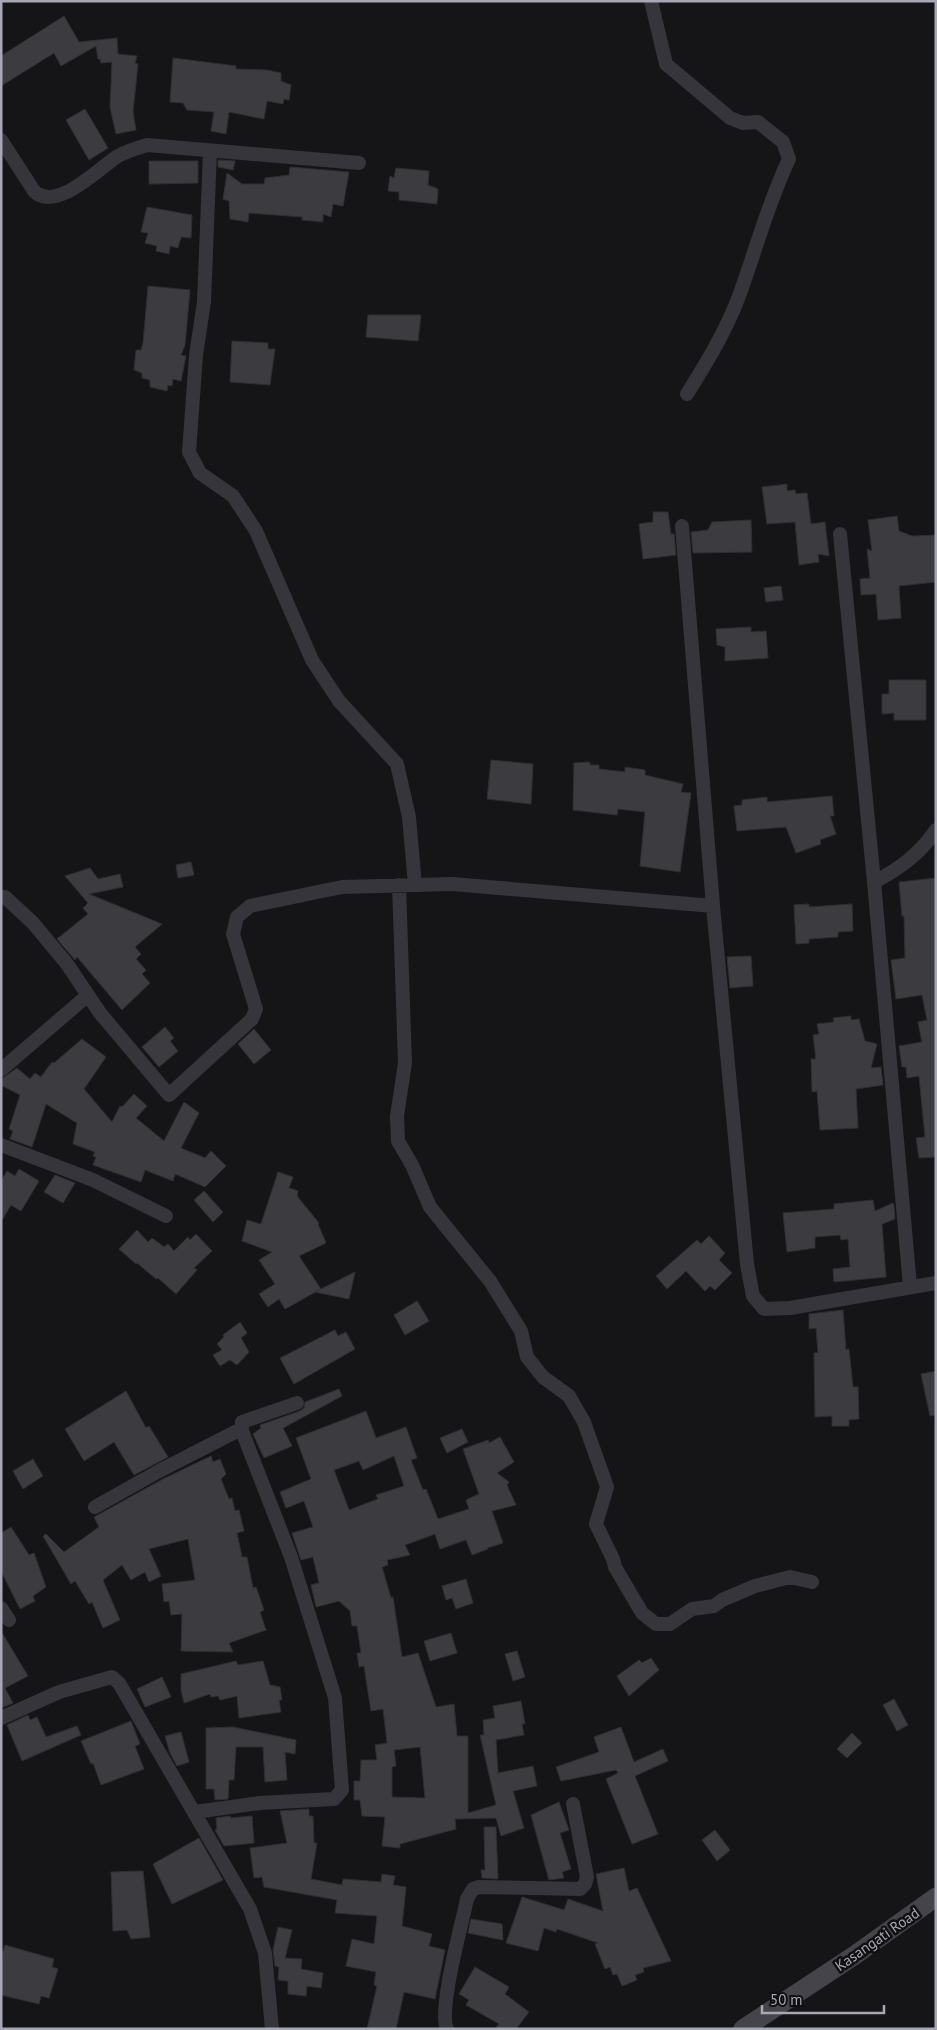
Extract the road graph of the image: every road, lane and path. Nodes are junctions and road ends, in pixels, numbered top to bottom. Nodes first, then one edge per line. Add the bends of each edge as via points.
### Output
1 (651, 1) edge
2 (1, 140) edge
3 (210, 151) junction
4 (359, 163) dead end
5 (687, 394) dead end
6 (682, 526) dead end
7 (840, 534) dead end
8 (936, 830) edge
9 (874, 882) junction
10 (399, 885) junction
11 (415, 885) junction
12 (1, 897) edge
13 (713, 906) junction
14 (88, 995) junction
15 (1, 1070) edge
16 (1, 1145) edge
17 (166, 1216) dead end
18 (936, 1283) edge
19 (910, 1286) junction
20 (297, 1403) dead end
21 (241, 1429) junction
22 (95, 1508) dead end
23 (812, 1582) dead end
24 (1, 1718) edge
25 (573, 1804) dead end
26 (194, 1812) junction
27 (936, 1897) edge
28 (272, 2029) edge
29 (447, 2029) edge
30 (743, 2029) edge

1 - 5 street via 666,64 730,118 743,123 758,122 784,142 789,159 759,232 735,304 717,344
2 - 3 street via 34,191 50,197 67,193 134,148 147,146
3 - 4 street
3 - 11 street via 204,302 196,355 189,452 200,473 233,496 256,531 312,660 339,701 397,764 409,817
6 - 13 street
7 - 9 street
8 - 9 street via 928,842 899,868
9 - 19 street
10 - 11 street
10 - 14 street via 342,886 250,906 237,917 233,934 256,1009 252,1019 169,1095
10 - 23 street via 405,1063 397,1116 398,1141 412,1164 430,1207 490,1280 521,1331 527,1357 543,1377 569,1396 584,1422 607,1487 596,1524 615,1567 642,1613 656,1624 670,1624 692,1609 714,1606 755,1586 790,1577
11 - 13 street via 452,884
12 - 14 street via 5,897 33,923
13 - 19 street via 739,1189 753,1296 764,1308 790,1308
14 - 15 street
16 - 17 street via 93,1180
18 - 19 street
20 - 21 street via 242,1422
21 - 22 street
21 - 26 street via 291,1557 335,1698 342,1790 334,1799 260,1803
24 - 26 street via 59,1692 112,1677 119,1683
25 - 29 street via 587,1877 585,1884 580,1889 473,1889 467,1899 448,1991 444,2021
26 - 28 street via 250,1909 265,1953
27 - 30 street, Kasangati Road

